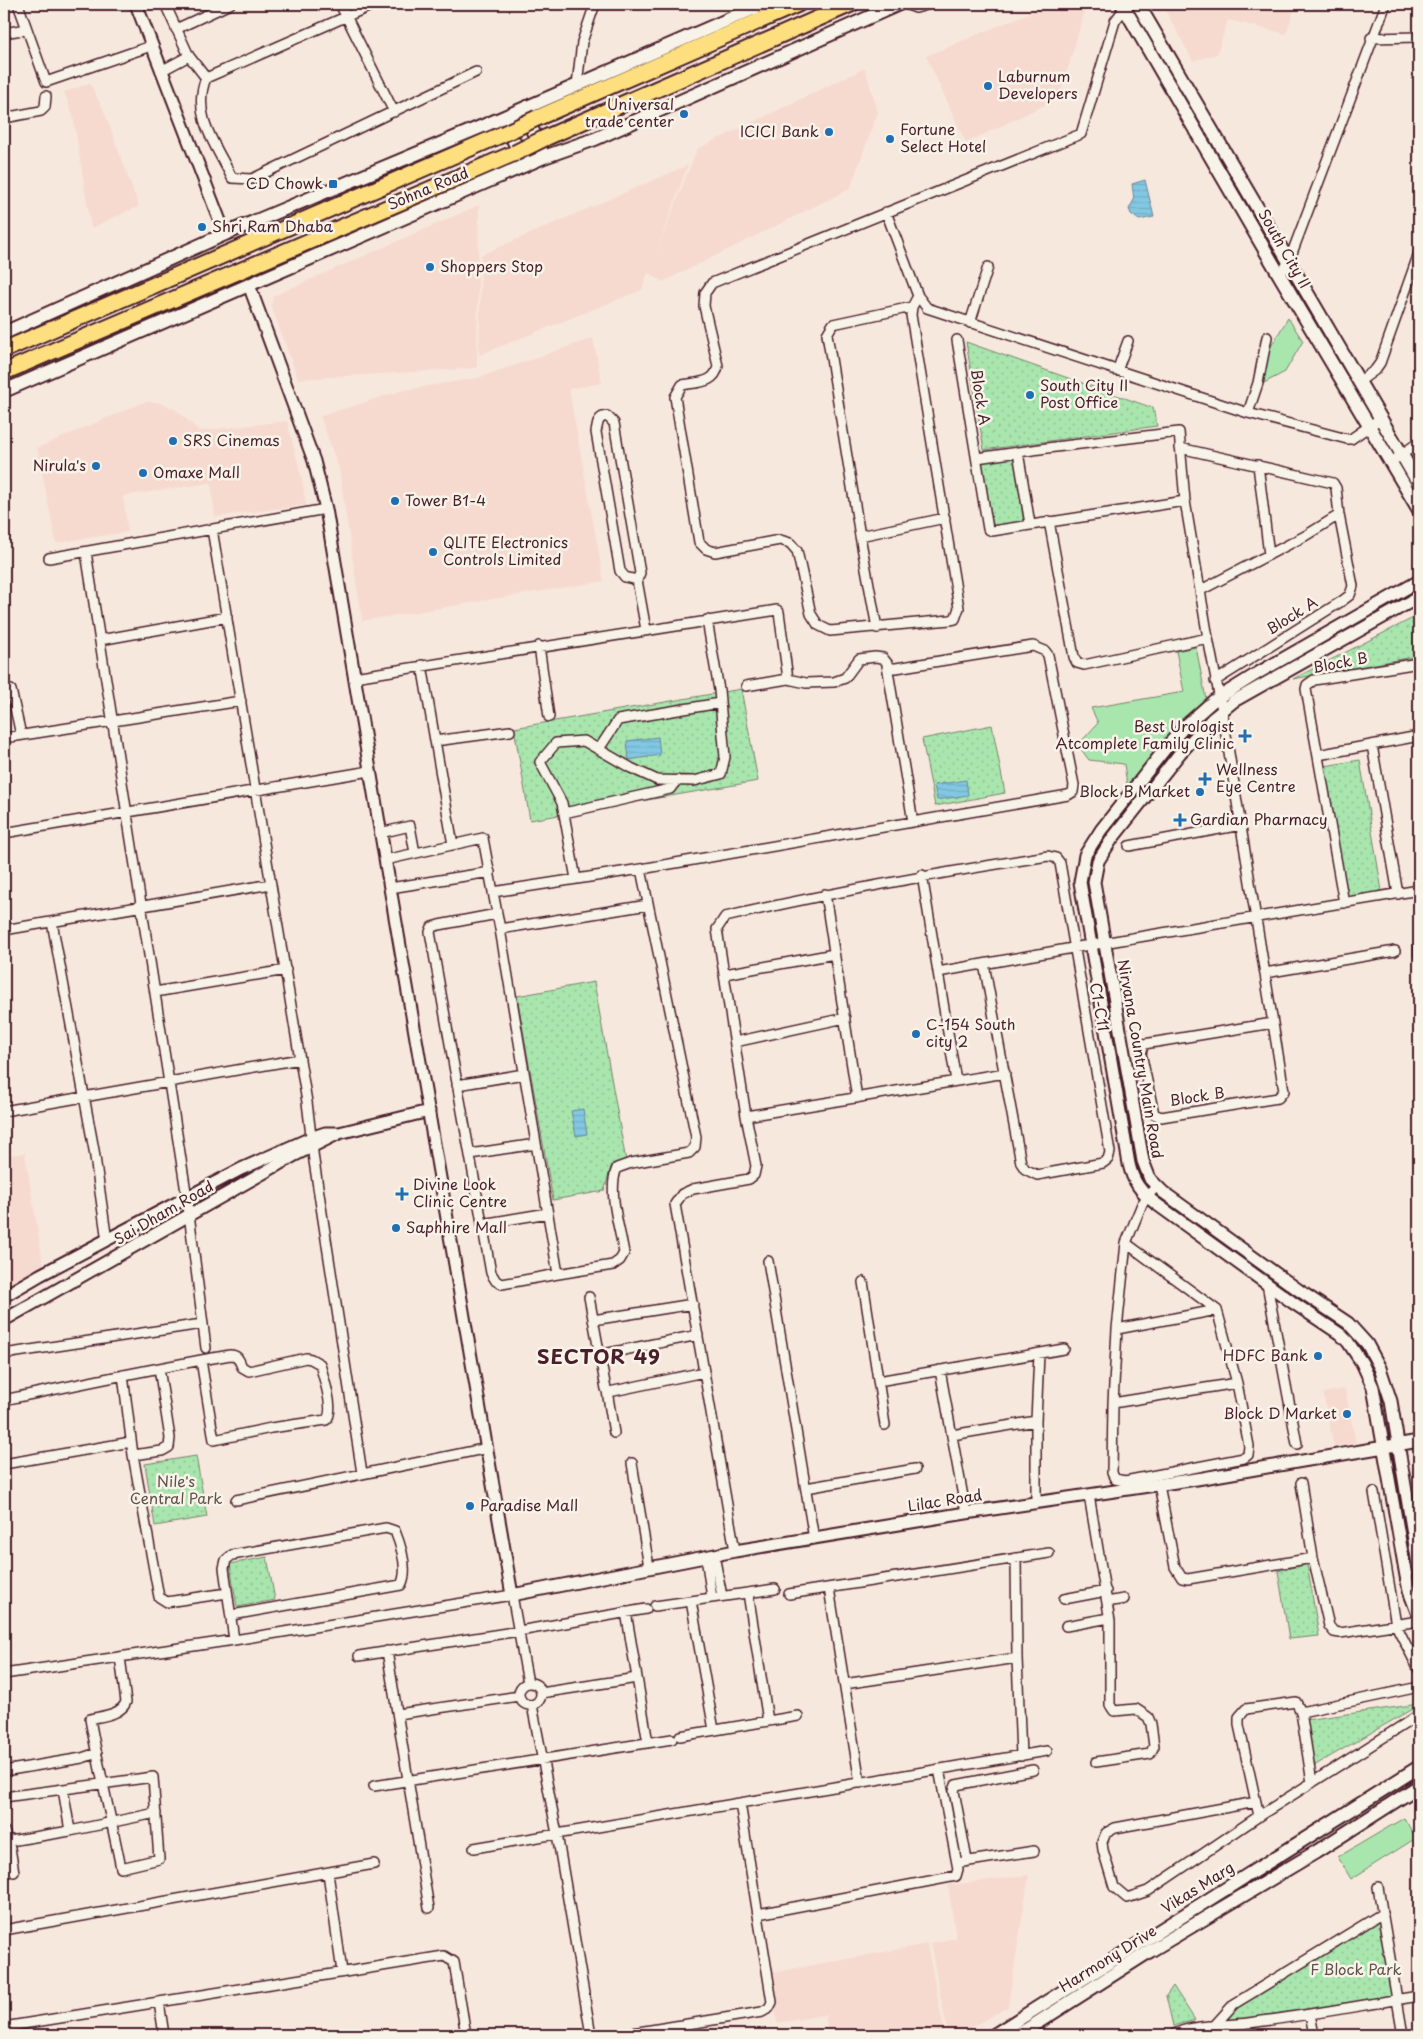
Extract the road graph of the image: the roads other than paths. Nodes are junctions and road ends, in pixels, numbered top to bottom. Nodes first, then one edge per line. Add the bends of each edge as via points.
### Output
1 (18, 4) edge
2 (136, 4) edge
3 (165, 4) edge
4 (230, 4) edge
5 (340, 4) edge
6 (376, 4) edge
7 (595, 4) edge
8 (764, 4) edge
9 (798, 4) edge
10 (851, 4) edge
11 (899, 4) edge
12 (905, 4) edge
13 (930, 4) edge
14 (1138, 4) edge
15 (1386, 4) edge
16 (1126, 5) edge
17 (346, 17) junction
18 (27, 29) junction
19 (176, 29) junction
20 (4, 33) edge
21 (1419, 37) edge
22 (1371, 38) junction
23 (151, 46) junction
24 (189, 56) junction
25 (160, 71) junction
26 (476, 72) dead end
27 (206, 78) junction
28 (577, 85) junction
29 (46, 96) dead end
30 (523, 109) junction
31 (394, 112) junction
32 (4, 118) edge
33 (502, 118) junction
34 (544, 157) junction
35 (526, 164) junction
36 (886, 212) junction
37 (226, 234) junction
38 (1419, 253) edge
39 (1289, 261) junction
40 (988, 267) dead end
41 (1280, 276) junction
42 (249, 285) junction
43 (918, 296) junction
44 (912, 308) junction
45 (970, 323) junction
46 (4, 333) edge
47 (1267, 337) dead end
48 (957, 340) dead end
49 (1128, 341) dead end
50 (4, 350) edge
51 (1116, 370) junction
52 (4, 372) edge
53 (1360, 381) junction
54 (4, 391) edge
55 (1248, 413) junction
56 (1381, 418) junction
57 (1368, 426) junction
58 (1419, 442) edge
59 (1180, 448) junction
60 (1018, 452) junction
61 (1402, 455) junction
62 (977, 458) junction
63 (1390, 463) junction
64 (1258, 465) junction
65 (1419, 484) edge
66 (1186, 501) junction
67 (326, 509) junction
68 (1419, 510) edge
69 (1339, 515) junction
70 (945, 518) junction
71 (1049, 521) junction
72 (1030, 524) junction
73 (212, 529) junction
74 (860, 536) junction
75 (86, 552) junction
76 (1269, 555) junction
77 (49, 558) dead end
78 (637, 580) junction
79 (1419, 581) edge
80 (1201, 590) junction
81 (1419, 597) edge
82 (227, 617) junction
83 (707, 620) junction
84 (877, 628) junction
85 (646, 630) junction
86 (1208, 638) junction
87 (100, 640) junction
88 (539, 646) junction
89 (1419, 663) edge
90 (422, 665) junction
91 (887, 665) junction
92 (354, 677) junction
93 (788, 679) junction
94 (1215, 680) junction
95 (746, 686) dead end
96 (11, 690) dead end
97 (1220, 697) junction
98 (241, 701) junction
99 (720, 704) junction
100 (1222, 710) junction
101 (549, 717) dead end
102 (112, 721) junction
103 (510, 731) dead end
104 (21, 735) junction
105 (1419, 736) edge
106 (4, 738) edge
107 (435, 741) junction
108 (1372, 745) junction
109 (599, 749) junction
110 (1318, 755) junction
111 (370, 771) junction
112 (677, 780) junction
113 (256, 790) junction
114 (127, 812) junction
115 (564, 813) junction
116 (912, 822) junction
117 (1241, 825) junction
118 (4, 833) edge
119 (380, 833) junction
120 (453, 845) junction
121 (1129, 846) dead end
122 (415, 853) junction
123 (385, 860) junction
124 (641, 869) junction
125 (490, 872) junction
126 (922, 875) junction
127 (576, 879) junction
128 (271, 884) junction
129 (390, 888) junction
130 (1419, 890) edge
131 (493, 892) junction
132 (825, 894) junction
133 (1398, 894) junction
134 (1344, 903) junction
135 (648, 905) junction
136 (141, 906) junction
137 (497, 914) junction
138 (1256, 918) junction
139 (52, 922) junction
140 (500, 929) junction
141 (4, 930) edge
142 (1109, 942) junction
143 (1083, 946) junction
144 (1419, 948) edge
145 (1395, 950) dead end
146 (834, 954) junction
147 (1419, 955) edge
148 (984, 964) junction
149 (286, 970) junction
150 (938, 972) junction
151 (1265, 973) junction
152 (725, 974) junction
153 (155, 992) junction
154 (845, 1018) junction
155 (1273, 1023) junction
156 (735, 1042) junction
157 (300, 1059) junction
158 (1004, 1073) junction
159 (524, 1074) junction
160 (956, 1081) junction
161 (169, 1082) junction
162 (457, 1085) junction
163 (85, 1097) junction
164 (858, 1098) junction
165 (4, 1111) edge
166 (429, 1111) junction
167 (746, 1116) junction
168 (313, 1142) junction
169 (536, 1144) junction
170 (470, 1154) junction
171 (1156, 1186) junction
172 (1147, 1196) junction
173 (187, 1198) junction
174 (548, 1213) junction
175 (189, 1216) junction
176 (482, 1224) junction
177 (107, 1241) junction
178 (1126, 1243) junction
179 (768, 1261) dead end
180 (558, 1274) junction
181 (863, 1282) dead end
182 (1267, 1284) junction
183 (4, 1296) edge
184 (589, 1297) dead end
185 (693, 1304) junction
186 (1218, 1310) junction
187 (4, 1320) edge
188 (593, 1320) junction
189 (202, 1324) junction
190 (1117, 1329) junction
191 (698, 1335) junction
192 (206, 1348) dead end
193 (1064, 1349) dead end
194 (4, 1354) edge
195 (1039, 1354) junction
196 (599, 1355) junction
197 (201, 1360) junction
198 (159, 1368) junction
199 (940, 1370) junction
200 (704, 1372) junction
201 (123, 1375) junction
202 (878, 1381) junction
203 (1237, 1383) junction
204 (607, 1391) junction
205 (4, 1400) edge
206 (1113, 1403) junction
207 (1036, 1421) junction
208 (885, 1425) dead end
209 (614, 1433) dead end
210 (952, 1435) junction
211 (131, 1442) junction
212 (1419, 1442) edge
213 (1297, 1444) dead end
214 (1400, 1444) junction
215 (1384, 1447) junction
216 (488, 1448) junction
217 (133, 1455) junction
218 (632, 1463) dead end
219 (4, 1464) edge
220 (915, 1469) dead end
221 (362, 1473) junction
222 (1301, 1483) dead end
223 (1159, 1485) junction
224 (806, 1488) junction
225 (1374, 1492) dead end
226 (1089, 1495) junction
227 (236, 1500) dead end
228 (1036, 1502) junction
229 (966, 1512) junction
230 (814, 1539) junction
231 (734, 1545) dead end
232 (1049, 1553) dead end
233 (710, 1556) junction
234 (1016, 1558) junction
235 (1313, 1558) junction
236 (649, 1567) junction
237 (1419, 1570) edge
238 (829, 1588) junction
239 (774, 1589) dead end
240 (1106, 1591) junction
241 (227, 1593) junction
242 (748, 1593) junction
243 (789, 1594) dead end
244 (512, 1595) junction
245 (717, 1597) junction
246 (1064, 1599) dead end
247 (1124, 1599) dead end
248 (690, 1601) junction
249 (1107, 1602) junction
250 (626, 1612) junction
251 (232, 1616) junction
252 (1109, 1618) junction
253 (1419, 1619) edge
254 (1396, 1625) junction
255 (1066, 1626) dead end
256 (519, 1631) junction
257 (234, 1640) junction
258 (387, 1651) junction
259 (359, 1656) dead end
260 (120, 1657) junction
261 (1017, 1658) junction
262 (1419, 1670) edge
263 (4, 1674) edge
264 (636, 1678) junction
265 (528, 1683) junction
266 (844, 1684) junction
267 (1419, 1687) edge
268 (541, 1693) junction
269 (519, 1696) junction
270 (532, 1705) junction
271 (1301, 1712) junction
272 (398, 1714) junction
273 (1419, 1715) edge
274 (798, 1716) dead end
275 (768, 1721) junction
276 (714, 1730) junction
277 (648, 1743) junction
278 (1047, 1751) dead end
279 (97, 1753) junction
280 (1021, 1756) junction
281 (542, 1760) junction
282 (1096, 1762) dead end
283 (1419, 1767) edge
284 (940, 1769) junction
285 (1033, 1770) dead end
286 (4, 1771) edge
287 (408, 1781) junction
288 (104, 1783) junction
289 (860, 1783) junction
290 (1312, 1783) junction
291 (374, 1786) dead end
292 (1419, 1786) edge
293 (63, 1789) junction
294 (4, 1797) edge
295 (1256, 1802) junction
296 (740, 1803) junction
297 (156, 1813) junction
298 (1259, 1816) junction
299 (112, 1823) junction
300 (4, 1831) edge
301 (70, 1831) junction
302 (557, 1834) junction
303 (5, 1841) edge
304 (474, 1848) dead end
305 (1034, 1851) dead end
306 (967, 1860) junction
307 (374, 1864) dead end
308 (957, 1866) junction
309 (14, 1872) dead end
310 (328, 1873) junction
311 (1378, 1888) dead end
312 (429, 1908) dead end
313 (1382, 1913) junction
314 (758, 1914) junction
315 (4, 1930) edge
316 (342, 1972) junction
317 (1419, 1996) edge
318 (1397, 2000) junction
319 (160, 2002) junction
320 (1310, 2014) junction
321 (1214, 2026) junction
322 (4, 2027) edge
323 (164, 2035) edge
324 (466, 2035) edge
325 (591, 2035) edge
326 (620, 2035) edge
327 (994, 2035) edge
328 (1018, 2035) edge
329 (1173, 2035) edge
330 (1314, 2035) edge
331 (1403, 2035) edge

1 - 18 street
2 - 23 street
3 - 19 street
4 - 19 street
5 - 17 street
6 - 17 street
7 - 28 street via 582,42
8 - 28 main road
9 - 50 highway, Sohna Road, bridge
10 - 52 highway, Sohna Road, bridge
11 - 34 main road via 595,139
12 - 13 street via 916,8
14 - 39 main road, South City II
15 - 22 street
16 - 36 street via 1115,21 1081,134
16 - 41 main road, South City II
17 - 27 street
17 - 31 street
18 - 20 street
18 - 23 street via 46,82
19 - 24 street
21 - 22 street
22 - 39 street
23 - 25 street
24 - 25 street
24 - 27 street
25 - 37 street
26 - 31 street
27 - 31 street via 200,102 204,122 232,178 242,180 252,179
28 - 30 main road
29 - 32 street via 42,111
30 - 33 main road
30 - 34 main road
33 - 35 main road
33 - 37 main road
34 - 35 main road
35 - 42 main road
36 - 43 street
36 - 84 street via 712,283 705,293 704,306 717,374 712,380 682,385 675,397 699,542 715,552 780,540 790,544 797,551 811,614 818,625 830,631
37 - 46 main road
38 - 53 street via 1380,363
39 - 41 street
39 - 53 main road, South City II
40 - 45 street
41 - 57 main road, South City II
42 - 54 main road
42 - 67 street via 314,461
43 - 44 street
43 - 45 street via 927,308
44 - 70 street
44 - 74 street via 833,324 827,334
45 - 51 street
47 - 55 street
48 - 62 street, Block A
49 - 51 street
51 - 55 street
53 - 56 main road, South City II
55 - 57 street via 1347,439
56 - 57 street
56 - 61 main road, South City II
57 - 63 main road, South City II
58 - 61 street
59 - 60 street via 1179,432
59 - 64 street, Block A
59 - 66 street
60 - 62 street
60 - 72 street
61 - 63 street
61 - 65 main road, South City II
62 - 72 street, Block A via 988,529
63 - 68 main road, South City II
64 - 69 street, Block A via 1333,483
64 - 76 street
66 - 71 street, Block A
66 - 80 street
67 - 73 street
67 - 92 street
69 - 76 street
69 - 94 street, Block A via 1353,586 1350,595
70 - 74 street
70 - 84 street via 959,608 955,618
71 - 72 street, Block A
71 - 86 street via 1077,662 1084,665
73 - 75 street
73 - 82 street
74 - 84 street
75 - 77 street
75 - 87 street
76 - 80 street
78 - 78 street via 620,571 596,432 598,420 607,416 614,423 640,573
78 - 85 street
79 - 97 street
80 - 86 street
81 - 100 street, Nirvana Country Main Road
82 - 87 street
82 - 98 street
83 - 85 street
83 - 93 street via 778,610
83 - 99 street
85 - 88 street
86 - 94 street
87 - 102 street
88 - 90 street
88 - 101 street
89 - 110 street, Block B via 1310,682 1306,689
90 - 92 street
90 - 107 street
91 - 93 street via 882,658 859,659 845,678 834,682 806,683
91 - 116 street
91 - 116 street via 896,668 1026,646 1045,651 1074,785 1073,792 1068,795
92 - 111 street
93 - 95 street
94 - 97 street, Block B
96 - 104 street
97 - 100 street, Block B
97 - 143 street, Nirvana Country Main Road via 1169,744 1085,855 1080,882
98 - 102 street
98 - 113 street
99 - 109 street via 618,720
99 - 112 street via 725,756 721,774 694,781
100 - 117 street, Block B
100 - 142 street, Nirvana Country Main Road via 1180,753 1098,861 1094,882
102 - 104 street
102 - 114 street
103 - 107 street
104 - 106 street
105 - 108 street
107 - 120 street
108 - 110 street
108 - 133 street
109 - 112 street via 657,780
109 - 115 street via 584,741 556,743 540,762
110 - 134 street, Block B
111 - 113 street
111 - 119 street
112 - 115 street via 670,789
113 - 114 street
113 - 128 street
114 - 118 street
114 - 136 street
115 - 127 street
116 - 124 street
117 - 121 street
117 - 138 street, Block B
119 - 122 street via 410,826
119 - 123 street
120 - 122 street
120 - 125 street via 483,838
122 - 123 street
123 - 129 street
124 - 127 street
124 - 135 street
125 - 129 street
125 - 131 street
126 - 132 street
126 - 143 street, C1-C11 via 1048,856 1056,858
126 - 150 street
127 - 131 street
128 - 136 street
128 - 149 street
129 - 166 street
130 - 133 street
131 - 137 street
132 - 146 street
132 - 152 street via 725,917 717,929
133 - 134 street
134 - 138 street
135 - 140 street
135 - 180 street via 696,1138 695,1147 689,1153 617,1168 613,1191 624,1253 613,1266
136 - 139 street
136 - 153 street
137 - 140 street
137 - 162 street via 439,925 432,927 430,932
138 - 142 street
138 - 151 street, Block B
139 - 141 street
139 - 163 street
140 - 159 street
142 - 143 street
142 - 171 street, Nirvana Country Main Road via 1142,1161
143 - 148 street
143 - 158 street, C1-C11 via 1110,1152 1108,1159 1099,1166 1037,1175 1025,1169 1021,1163
143 - 172 street, Nirvana Country Main Road via 1129,1164 1134,1181
144 - 147 street
145 - 151 street
146 - 152 street
146 - 154 street
148 - 150 street
148 - 158 street
149 - 153 street
149 - 157 street
150 - 160 street
151 - 155 street, Block B
152 - 156 street
153 - 161 street
154 - 156 street
154 - 164 street
155 - 155 street, Block B via 1284,1086 1281,1096 1160,1117 1154,1114 1141,1053 1144,1044
156 - 167 street
157 - 161 street
157 - 168 street
158 - 160 street
159 - 162 street
159 - 169 street
160 - 164 street
161 - 163 street
161 - 173 street
162 - 170 street
163 - 165 street
163 - 177 street
164 - 167 street
166 - 168 street, Sai Dham Road
166 - 216 street
167 - 185 street via 756,1166 754,1175 749,1179 693,1189 682,1194 675,1204
168 - 173 street, Sai Dham Road via 241,1170
168 - 175 street, Sai Dham Road
168 - 221 street
169 - 170 street
169 - 174 street
170 - 176 street
171 - 172 street
171 - 214 street, Nirvana Country Main Road via 1358,1333 1374,1356 1386,1383
172 - 178 street
172 - 182 street, Nirvana Country Main Road
173 - 175 street
173 - 177 street, Sai Dham Road
174 - 176 street
174 - 180 street
175 - 187 street, Sai Dham Road
175 - 189 street
176 - 180 street via 496,1281 502,1284
177 - 183 street, Sai Dham Road
178 - 186 street
178 - 190 street
179 - 224 street
181 - 202 street
182 - 213 street
182 - 215 street, Nirvana Country Main Road via 1340,1334 1355,1352 1372,1387
184 - 188 street
185 - 188 street
185 - 191 street
186 - 190 street
186 - 203 street
188 - 196 street
189 - 192 street
189 - 194 street
190 - 206 street
191 - 196 street
191 - 200 street
193 - 195 street
195 - 199 street
195 - 207 street
196 - 204 street
197 - 197 street via 235,1355 242,1367 250,1370 306,1358 316,1361 320,1364 329,1417 214,1440
197 - 198 street
198 - 201 street
198 - 217 street via 169,1447
199 - 202 street
199 - 210 street
200 - 204 street
200 - 231 street
201 - 205 street
201 - 211 street
202 - 208 street
203 - 206 street
203 - 206 street via 1248,1455 1125,1481 1116,1479 1112,1473
204 - 209 street
207 - 210 street
207 - 228 street
210 - 229 street
211 - 217 street
211 - 219 street
212 - 214 street, Lilac Road
214 - 215 street, Lilac Road
214 - 237 street, Nirvana Country Main Road
215 - 223 street, Lilac Road
215 - 253 street, Nirvana Country Main Road via 1406,1576
216 - 221 street
216 - 244 street
217 - 241 street via 159,1597 167,1602
218 - 236 street
220 - 224 street
221 - 227 street
222 - 235 street
223 - 226 street, Lilac Road
223 - 235 street via 1175,1567 1182,1578
224 - 230 street
225 - 254 street
226 - 228 street, Lilac Road
226 - 240 street
228 - 229 street, Lilac Road
229 - 230 street, Lilac Road
230 - 233 street, Lilac Road
232 - 234 street
233 - 236 street, Lilac Road
233 - 245 street
234 - 238 street
234 - 261 street
235 - 254 street via 1331,1630 1340,1633
236 - 244 street, Lilac Road
238 - 243 street
238 - 266 street
239 - 242 street
240 - 246 street
240 - 249 street
241 - 251 street
241 - 251 street via 224,1568 226,1560 232,1556 386,1528 395,1531 399,1542 405,1574 401,1585
242 - 245 street
242 - 275 street
244 - 256 street
244 - 257 street
245 - 248 street
247 - 249 street
248 - 250 street
248 - 276 street
249 - 252 street
250 - 256 street
250 - 264 street
251 - 257 street
252 - 255 street
252 - 282 street via 1110,1705 1114,1711 1136,1709 1148,1717 1152,1724 1154,1750 1148,1754
253 - 254 street
254 - 262 street
256 - 258 street
256 - 265 street
257 - 260 street
258 - 259 street
258 - 272 street
260 - 263 street
260 - 279 street via 126,1702 118,1712 90,1719
261 - 266 street
261 - 280 street
264 - 268 street
264 - 277 street
265 - 268 street via 537,1685
265 - 269 street via 521,1688
266 - 289 street
267 - 271 street
268 - 270 street via 540,1700
269 - 270 street via 524,1704
269 - 272 street
270 - 281 street
271 - 290 street
271 - 295 street via 1296,1702 1246,1709 1239,1717
272 - 287 street
273 - 290 street
274 - 275 street
275 - 276 street
276 - 277 street
277 - 281 street
278 - 280 street
279 - 286 street
279 - 288 street
280 - 284 street
281 - 287 street
281 - 302 street
283 - 327 main road, Vikas Marg
284 - 289 street
284 - 308 street
285 - 306 street via 956,1785 954,1791
287 - 291 street
287 - 312 street
288 - 293 street
288 - 297 street via 154,1777
288 - 299 street
289 - 296 street
290 - 298 street
292 - 328 main road, Harmony Drive
293 - 294 street
293 - 301 street
295 - 298 street
295 - 298 street via 1115,1828 1106,1833 1103,1850 1114,1887 1127,1898 1148,1891
296 - 302 street
296 - 314 street
297 - 299 street
297 - 299 street via 159,1859 121,1868
299 - 301 street
300 - 303 street
301 - 303 street
302 - 304 street
302 - 325 street
303 - 309 street via 10,1848
305 - 306 street
306 - 308 street
307 - 310 street
308 - 314 street via 958,1873 953,1877
310 - 315 street
310 - 316 street
311 - 313 street
313 - 318 street
313 - 321 street via 1234,2004
314 - 326 street via 772,2002 769,2008 762,2012
316 - 319 street
316 - 324 street via 437,1957 450,1958 454,1962
317 - 318 street
318 - 320 street
318 - 331 street
319 - 322 street
319 - 323 street
320 - 321 street
320 - 330 street
321 - 329 street

